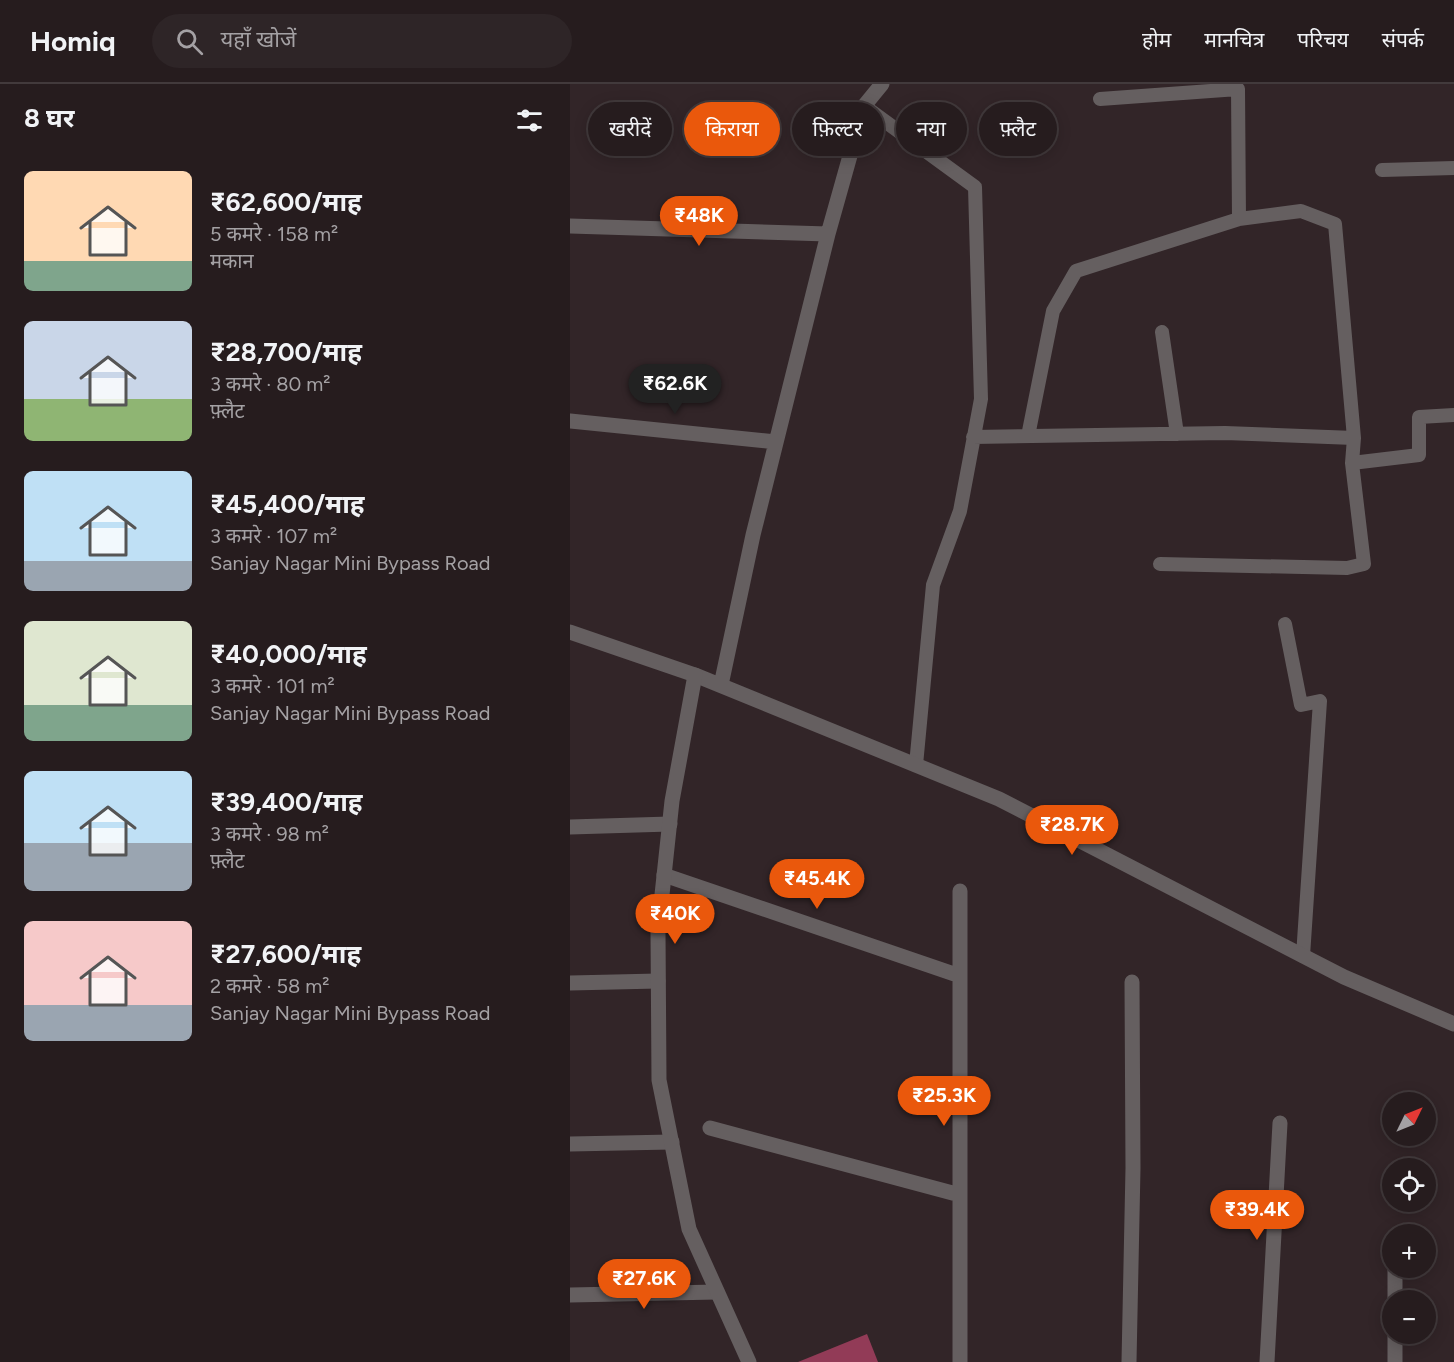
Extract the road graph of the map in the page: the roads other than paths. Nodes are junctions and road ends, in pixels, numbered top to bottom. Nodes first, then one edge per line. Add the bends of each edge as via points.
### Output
1 (882, 84) edge
2 (1100, 99) dead end
3 (867, 102) edge
4 (884, 121) edge
5 (850, 156) edge
6 (1454, 168) edge
7 (1382, 170) dead end
8 (1239, 219) junction
9 (570, 226) edge
10 (828, 234) junction
11 (1162, 332) dead end
12 (1454, 415) edge
13 (570, 421) edge
14 (1177, 434) junction
15 (1028, 436) junction
16 (973, 437) junction
17 (1354, 438) junction
18 (776, 442) junction
19 (1352, 463) junction
20 (1160, 564) dead end
21 (1285, 624) dead end
22 (570, 632) edge
23 (695, 675) junction
24 (721, 685) junction
25 (916, 765) junction
26 (670, 824) junction
27 (570, 827) edge
28 (664, 875) junction
29 (960, 891) dead end
30 (1303, 956) junction
31 (960, 976) junction
32 (658, 981) junction
33 (1132, 982) dead end
34 (570, 983) edge
35 (1454, 1024) edge
36 (1280, 1123) dead end
37 (710, 1128) dead end
38 (672, 1142) junction
39 (570, 1144) edge
40 (960, 1195) junction
41 (717, 1292) junction
42 (570, 1295) edge
43 (1395, 1344) edge
44 (749, 1362) edge
45 (960, 1362) edge
46 (1129, 1362) edge
47 (1267, 1362) edge
48 (1395, 1362) edge

1 - 3 street
2 - 8 lane via 1238,89
4 - 16 lane via 975,187 981,399
5 - 10 street
6 - 7 lane
8 - 15 lane via 1076,271 1053,311
8 - 17 lane via 1301,211 1335,224
9 - 10 street
10 - 18 street
11 - 14 lane
12 - 19 lane via 1419,417 1419,455
13 - 18 street
14 - 15 lane
14 - 17 lane
15 - 16 lane
16 - 25 lane via 960,511 933,585
17 - 19 lane
18 - 24 street
19 - 20 lane via 1365,564 1347,568
21 - 30 lane via 1301,705 1320,701
22 - 23 street
23 - 24 street
23 - 26 street
24 - 25 street
25 - 30 street via 999,800
26 - 27 street
26 - 28 street
28 - 31 street
28 - 32 street
29 - 31 street
30 - 35 street via 1344,978
31 - 40 street
32 - 34 street
32 - 38 street via 659,1080
33 - 46 street
36 - 47 street
37 - 40 street
38 - 39 street
38 - 41 street via 689,1229
40 - 45 street
41 - 42 street
41 - 44 street
43 - 48 street

